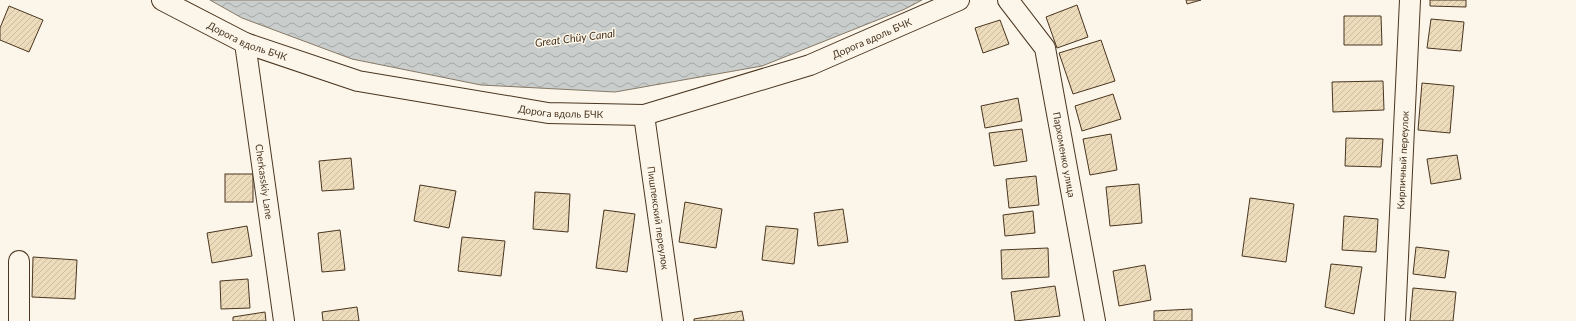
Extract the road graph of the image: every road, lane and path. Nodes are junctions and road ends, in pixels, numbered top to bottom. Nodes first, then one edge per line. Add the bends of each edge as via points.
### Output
1 (162, 0) edge
2 (959, 0) edge
3 (1008, 0) edge
4 (1410, 0) edge
5 (245, 43) junction
6 (644, 115) junction
7 (20, 261) dead end
8 (19, 321) edge
9 (284, 321) edge
10 (673, 321) edge
11 (1095, 321) edge
12 (1395, 321) edge

1 - 5 street, Дорога вдоль БЧК
2 - 6 street, Дорога вдоль БЧК via 810,65
3 - 11 street, Пархоменко улица via 1045,48
4 - 12 street, Кирпичный переулок
5 - 6 street, Дорога вдоль БЧК via 358,81 548,113
5 - 9 street, Cherkasskiy Lane
6 - 10 street, Пишпекский переулок
7 - 8 street

